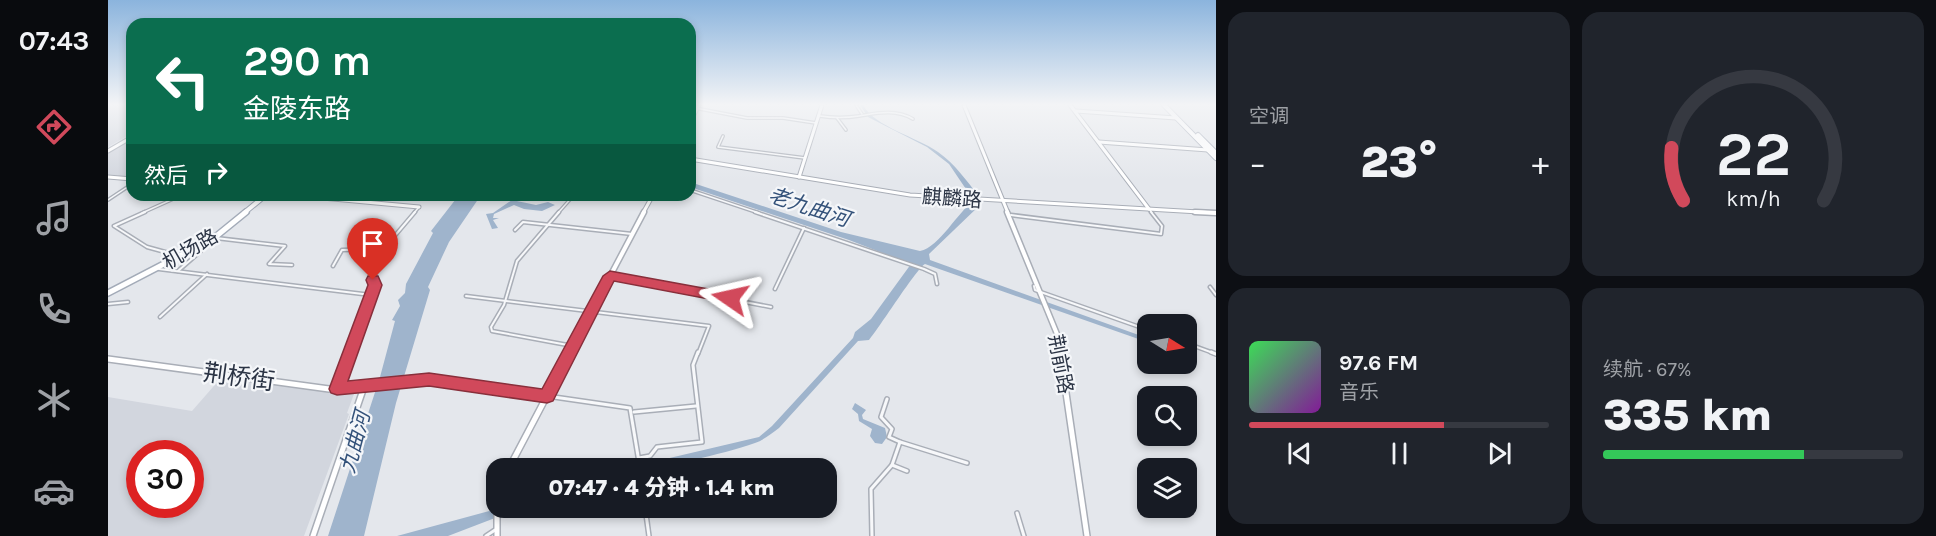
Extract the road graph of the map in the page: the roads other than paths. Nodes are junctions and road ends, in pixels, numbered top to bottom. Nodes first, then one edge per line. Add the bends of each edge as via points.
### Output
1 (814, 130) edge
2 (974, 130) edge
3 (1089, 130) edge
4 (1189, 130) edge
5 (1192, 130) edge
6 (723, 136) dead end
7 (126, 140) edge
8 (1098, 142) junction
9 (1208, 150) junction
10 (108, 151) edge
11 (1216, 153) edge
12 (1216, 158) edge
13 (804, 159) junction
14 (696, 160) edge
15 (108, 177) edge
16 (799, 177) junction
17 (126, 180) edge
18 (126, 186) edge
19 (696, 192) edge
20 (108, 200) edge
21 (169, 201) edge
22 (257, 201) edge
23 (257, 201) edge
24 (354, 201) edge
25 (569, 201) edge
26 (650, 201) edge
27 (1004, 201) junction
28 (419, 207) joint
29 (1150, 210) junction
30 (1216, 213) edge
31 (1011, 214) dead end
32 (547, 225) junction
33 (804, 228) junction
34 (515, 230) dead end
35 (632, 234) junction
36 (214, 238) junction
37 (385, 249) junction
38 (176, 256) junction
39 (292, 265) dead end
40 (333, 266) dead end
41 (156, 268) junction
42 (178, 271) junction
43 (207, 274) junction
44 (610, 276) junction
45 (938, 284) dead end
46 (1034, 286) dead end
47 (1210, 287) dead end
48 (775, 289) dead end
49 (108, 292) edge
50 (1041, 294) junction
51 (371, 295) junction
52 (1216, 295) edge
53 (466, 296) dead end
54 (504, 301) junction
55 (128, 302) dead end
56 (108, 304) edge
57 (771, 307) dead end
58 (590, 312) junction
59 (160, 317) dead end
60 (1137, 326) edge
61 (573, 346) junction
62 (1197, 347) edge
63 (1216, 354) edge
64 (108, 359) edge
65 (368, 384) junction
66 (337, 389) junction
67 (547, 396) junction
68 (887, 399) dead end
69 (696, 406) junction
70 (632, 412) junction
71 (900, 442) junction
72 (514, 458) edge
73 (639, 458) edge
74 (644, 458) edge
75 (967, 463) dead end
76 (892, 465) junction
77 (907, 471) dead end
78 (1017, 513) dead end
79 (647, 518) edge
80 (497, 532) edge
81 (313, 536) edge
82 (486, 536) edge
83 (649, 536) edge
84 (872, 536) edge
85 (1024, 536) edge
86 (1087, 536) edge

1 - 13 street
2 - 27 street, 荆前路
3 - 8 street
4 - 9 main road
5 - 11 main road
6 - 13 street via 718,147
7 - 10 street
8 - 9 street
8 - 29 street
9 - 12 main road
13 - 16 street
14 - 16 street, 麒麟路
15 - 17 street
16 - 27 street, 麒麟路 via 893,193
18 - 20 street
19 - 33 street
21 - 38 street via 114,226 147,247
22 - 38 main road, 机场路 via 221,231
23 - 36 main road, 机场路
24 - 28 street
25 - 32 street
26 - 35 street
27 - 29 street, 麒麟路
27 - 50 street, 荆前路
28 - 37 street
29 - 30 street, 麒麟路
29 - 31 street via 1162,226 1161,234
32 - 34 street via 523,222
32 - 35 street
32 - 54 street via 517,261
33 - 45 street via 935,274
33 - 48 street
35 - 44 street
36 - 39 street via 285,246 269,264
36 - 41 main road, 机场路
36 - 42 street
37 - 40 street via 342,250
37 - 51 street
38 - 49 main road, 机场路
41 - 42 street
41 - 49 main road, 机场路
42 - 43 street
43 - 51 street
43 - 59 street
44 - 57 street
44 - 58 street
46 - 50 street
47 - 52 street
50 - 60 street
50 - 86 street, 荆前路 via 1060,346
51 - 66 street
53 - 54 street
54 - 58 street
54 - 61 street via 492,332
55 - 56 street
58 - 61 street
58 - 69 street via 709,326 693,365
61 - 67 street
62 - 63 street
64 - 66 street, 荆桥街
65 - 66 street, 荆桥街
65 - 67 street, 荆桥街 via 429,380
65 - 81 street
67 - 70 street via 627,406
67 - 72 street
68 - 71 street via 881,417 892,429 890,437
69 - 70 street
69 - 74 street via 702,442 657,447
70 - 73 street
71 - 75 street
71 - 76 street
76 - 77 street
76 - 84 street via 871,489
78 - 85 street
79 - 83 street
80 - 82 street

